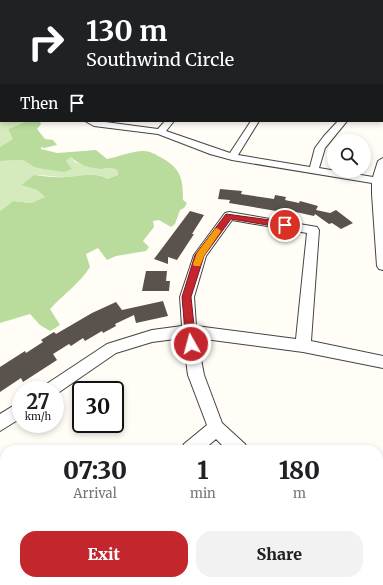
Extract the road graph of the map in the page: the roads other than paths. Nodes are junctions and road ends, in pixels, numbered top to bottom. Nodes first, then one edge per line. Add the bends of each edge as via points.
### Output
1 (92, 122) edge
2 (169, 122) edge
3 (254, 122) edge
4 (342, 122) edge
5 (160, 132) junction
6 (232, 157) junction
7 (383, 162) edge
8 (319, 171) junction
9 (379, 177) edge
10 (383, 266) edge
11 (189, 331) junction
12 (303, 346) junction
13 (383, 362) edge
14 (63, 381) edge
15 (12, 415) edge
16 (0, 423) edge
17 (216, 428) junction
18 (196, 445) edge
19 (234, 445) edge

1 - 5 street
2 - 5 street
3 - 6 street
4 - 8 street via 320,148
5 - 6 street
6 - 8 street
7 - 9 street
8 - 9 street
9 - 10 street via 377,211
11 - 12 street
11 - 12 street via 187,297 200,255 229,216 313,230
11 - 14 street via 152,336 112,348
11 - 17 street via 196,376
12 - 13 street
15 - 16 street
17 - 18 street
17 - 19 street

